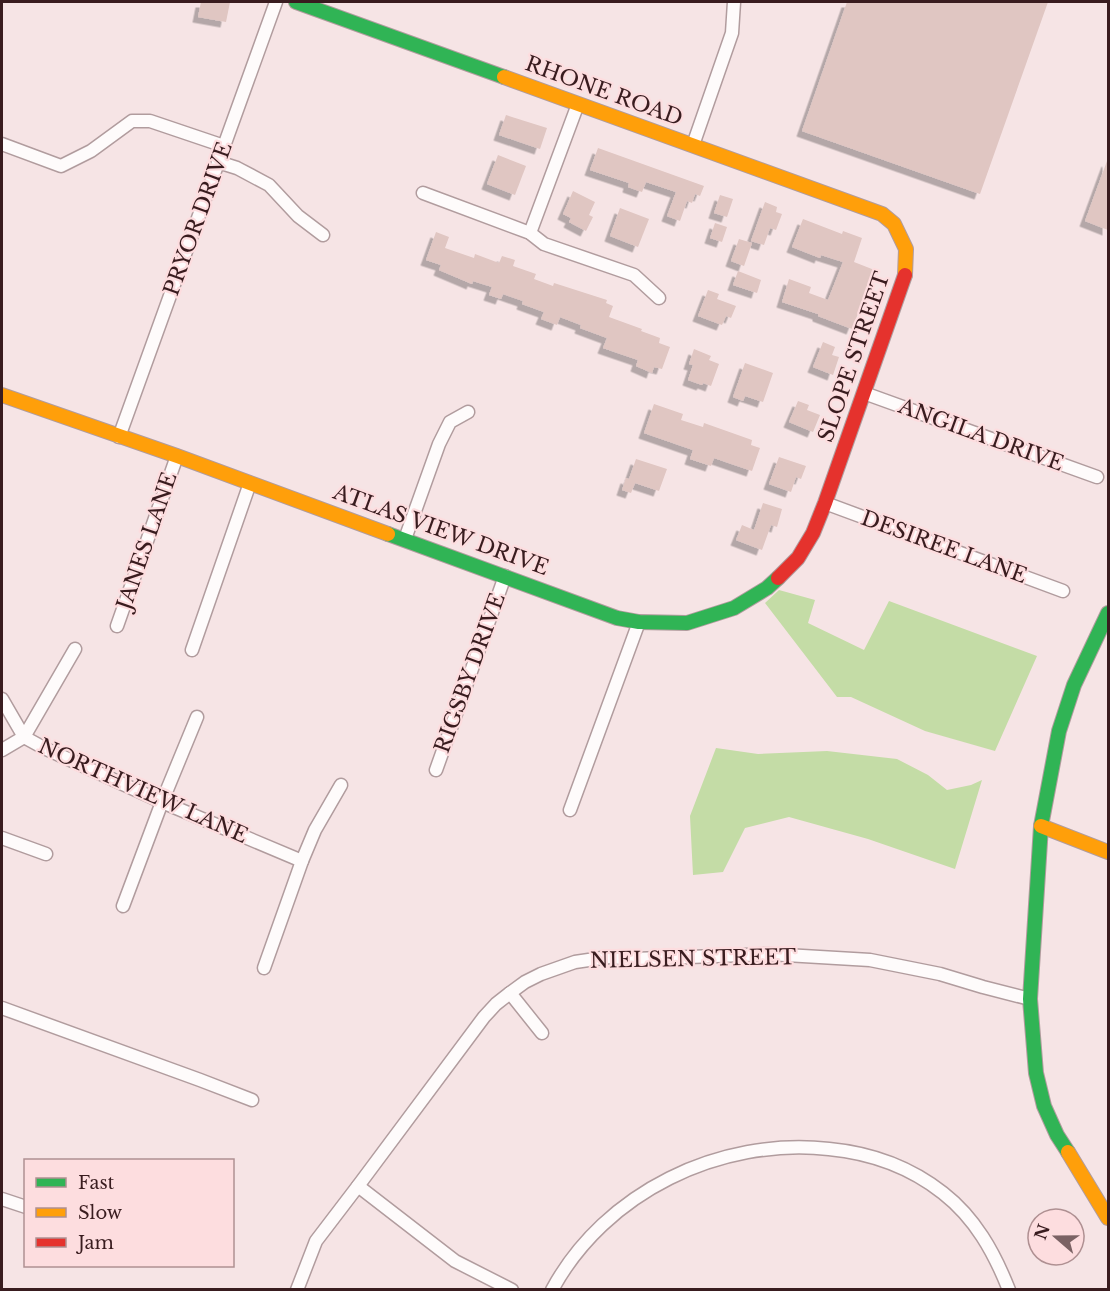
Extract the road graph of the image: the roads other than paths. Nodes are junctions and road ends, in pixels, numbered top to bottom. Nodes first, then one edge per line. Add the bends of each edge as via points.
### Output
1 (276, 2) edge
2 (296, 2) edge
3 (734, 2) edge
4 (578, 104) junction
5 (2, 144) edge
6 (224, 146) junction
7 (693, 146) junction
8 (218, 162) junction
9 (423, 193) dead end
10 (894, 224) joint
11 (530, 233) junction
12 (323, 235) dead end
13 (659, 298) dead end
14 (864, 393) junction
15 (2, 395) edge
16 (468, 412) dead end
17 (119, 437) junction
18 (177, 456) junction
19 (1097, 477) dead end
20 (250, 483) junction
21 (825, 503) junction
22 (405, 539) junction
23 (506, 576) junction
24 (1063, 591) dead end
25 (1108, 613) edge
26 (639, 622) junction
27 (117, 626) dead end
28 (1102, 641) edge
29 (75, 649) dead end
30 (192, 650) dead end
31 (2, 699) edge
32 (197, 717) dead end
33 (24, 737) junction
34 (2, 750) edge
35 (435, 770) dead end
36 (341, 785) dead end
37 (162, 802) junction
38 (570, 810) dead end
39 (1041, 826) junction
40 (2, 838) edge
41 (1108, 852) edge
42 (46, 854) dead end
43 (302, 861) junction
44 (123, 906) dead end
45 (264, 968) dead end
46 (510, 993) junction
47 (1030, 999) junction
48 (2, 1008) edge
49 (542, 1033) dead end
50 (252, 1100) dead end
51 (358, 1186) junction
52 (2, 1199) edge
53 (24, 1206) edge
54 (1108, 1218) edge
55 (297, 1290) edge
56 (512, 1290) edge
57 (552, 1290) edge
58 (1009, 1290) edge

1 - 6 street, PRYOR DRIVE
2 - 4 street, RHONE ROAD
3 - 7 street via 732,33
4 - 7 street, RHONE ROAD
4 - 11 street
5 - 6 street via 61,166 92,152 132,121 150,121
6 - 8 street, PRYOR DRIVE
7 - 10 street, RHONE ROAD via 882,214
8 - 12 street via 268,185
8 - 17 street, PRYOR DRIVE
9 - 11 street
10 - 14 street, SLOPE STREET via 906,249 906,273
11 - 13 street via 544,244 634,275
14 - 19 street, ANGILA DRIVE
14 - 21 street, SLOPE STREET
15 - 17 street, ATLAS VIEW DRIVE
16 - 22 street via 450,422 439,444
17 - 18 street, ATLAS VIEW DRIVE
18 - 20 street, ATLAS VIEW DRIVE
18 - 27 street, JANES LANE
20 - 22 street, ATLAS VIEW DRIVE
20 - 30 street
21 - 24 street, DESIREE LANE
21 - 26 street, ATLAS VIEW DRIVE via 798,558 768,588 734,608 687,624
22 - 23 street, ATLAS VIEW DRIVE
23 - 26 street, ATLAS VIEW DRIVE via 617,618
23 - 35 street, RIGSBY DRIVE
25 - 28 street
26 - 38 street
28 - 39 street via 1074,685 1059,731
29 - 33 street
31 - 33 street, NORTHVIEW LANE
32 - 37 street
33 - 34 street
33 - 37 street, NORTHVIEW LANE
36 - 43 street
37 - 43 street, NORTHVIEW LANE
37 - 44 street
39 - 41 street
39 - 47 street
40 - 42 street
43 - 45 street
46 - 47 street, NIELSEN STREET via 550,970 592,959 770,954 895,964
46 - 49 street
46 - 51 street, NIELSEN STREET via 484,1017
47 - 54 street via 1036,1074 1044,1106 1057,1135
48 - 50 street
51 - 55 street, NIELSEN STREET via 316,1241
51 - 56 street via 455,1261
52 - 53 street
57 - 58 street via 597,1230 651,1188 714,1160 755,1150 797,1147 870,1156 897,1165 929,1183 958,1206 982,1234

